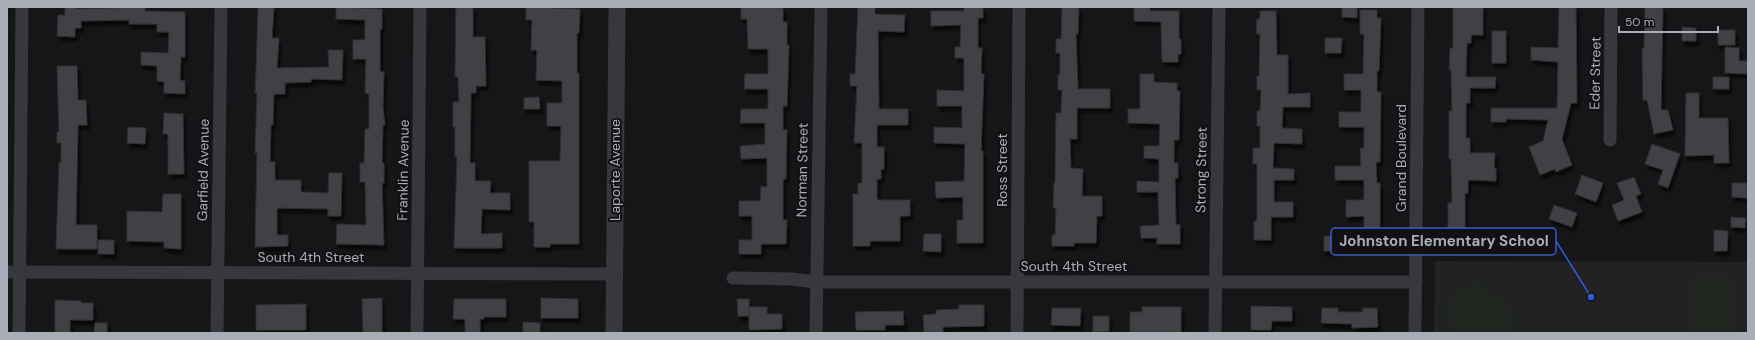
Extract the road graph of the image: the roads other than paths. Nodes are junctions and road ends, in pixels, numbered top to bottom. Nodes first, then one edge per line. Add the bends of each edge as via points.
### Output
1 (22, 7) edge
2 (221, 7) edge
3 (420, 7) edge
4 (617, 7) edge
5 (820, 7) edge
6 (1019, 7) edge
7 (1219, 7) edge
8 (1418, 7) edge
9 (1611, 7) edge
10 (1610, 140) dead end
11 (14, 272) edge
12 (418, 272) junction
13 (217, 273) junction
14 (615, 274) junction
15 (733, 278) dead end
16 (816, 282) junction
17 (1017, 282) junction
18 (1416, 282) junction
19 (1216, 283) junction
20 (19, 333) edge
21 (217, 333) edge
22 (417, 333) edge
23 (614, 333) edge
24 (816, 333) edge
25 (1017, 333) edge
26 (1216, 333) edge
27 (1415, 333) edge

1 - 11 street
2 - 13 street, Garfield Avenue
3 - 12 street, Franklin Avenue
4 - 14 street, Laporte Avenue
5 - 16 street, Norman Street
6 - 17 street, Ross Street
7 - 19 street, Strong Street
8 - 18 street, Grand Boulevard
9 - 10 street, Eder Street
11 - 13 street, South 4th Street
11 - 20 street
12 - 13 street, South 4th Street
12 - 14 street, South 4th Street
12 - 22 street, Franklin Avenue
13 - 21 street, Garfield Avenue
14 - 23 street, Laporte Avenue
15 - 16 street, South 4th Street via 791,278
16 - 17 street, South 4th Street
16 - 24 street, Norman Street
17 - 19 street, South 4th Street
17 - 25 street, Ross Street
18 - 19 street, South 4th Street
18 - 27 street, Grand Boulevard
19 - 26 street, Strong Street

